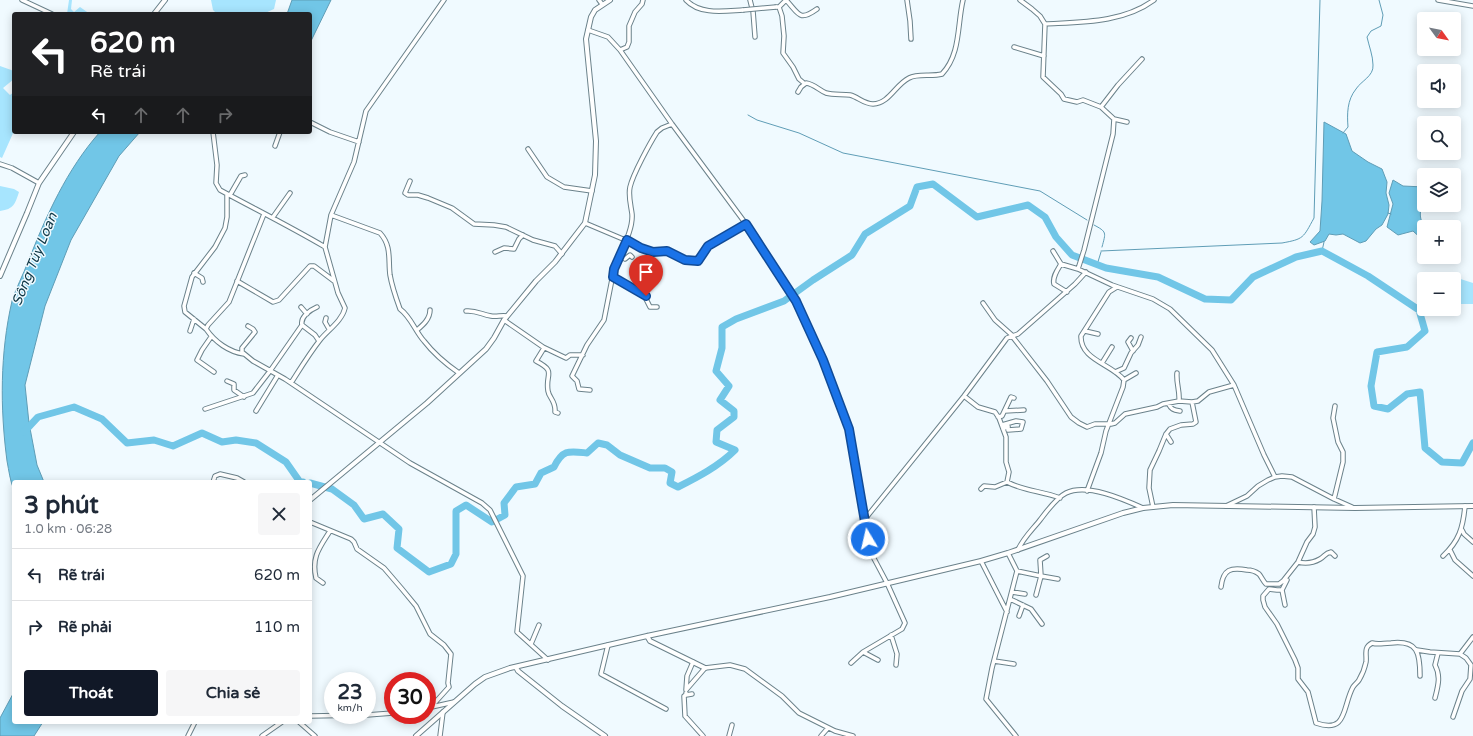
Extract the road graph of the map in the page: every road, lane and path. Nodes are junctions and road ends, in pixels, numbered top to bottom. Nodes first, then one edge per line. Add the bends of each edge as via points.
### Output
1 (22, 0) edge
2 (165, 0) edge
3 (444, 0) edge
4 (599, 0) edge
5 (610, 0) edge
6 (643, 0) edge
7 (686, 0) edge
8 (750, 0) edge
9 (786, 0) edge
10 (906, 0) edge
11 (963, 0) edge
12 (1020, 0) edge
13 (1154, 0) edge
14 (1438, 0) edge
15 (602, 4) junction
16 (1473, 6) edge
17 (777, 7) junction
18 (817, 9) dead end
19 (48, 12) edge
20 (156, 12) edge
21 (1044, 24) junction
22 (588, 30) junction
23 (756, 37) dead end
24 (911, 39) dead end
25 (1014, 47) dead end
26 (620, 50) junction
27 (1044, 56) junction
28 (1142, 59) dead end
29 (805, 84) junction
30 (798, 92) dead end
31 (1101, 107) junction
32 (1114, 119) junction
33 (1127, 122) dead end
34 (312, 123) edge
35 (672, 124) junction
36 (73, 134) edge
37 (213, 134) edge
38 (279, 134) edge
39 (359, 142) junction
40 (275, 146) dead end
41 (528, 148) dead end
42 (0, 164) edge
43 (245, 175) dead end
44 (410, 181) dead end
45 (39, 183) junction
46 (592, 191) junction
47 (290, 193) dead end
48 (229, 195) junction
49 (264, 214) junction
50 (331, 215) junction
51 (273, 218) junction
52 (585, 223) junction
53 (746, 224) junction
54 (523, 235) junction
55 (627, 240) junction
56 (325, 246) junction
57 (1053, 250) dead end
58 (495, 252) dead end
59 (562, 254) junction
60 (619, 255) junction
61 (632, 257) dead end
62 (1062, 264) junction
63 (1078, 269) junction
64 (1086, 272) junction
65 (194, 273) junction
66 (0, 276) edge
67 (613, 277) junction
68 (237, 281) junction
69 (203, 282) dead end
70 (335, 282) junction
71 (1117, 287) junction
72 (1066, 292) junction
73 (983, 303) dead end
74 (301, 307) dead end
75 (317, 307) dead end
76 (657, 307) dead end
77 (430, 310) dead end
78 (466, 311) dead end
79 (307, 314) junction
80 (326, 318) dead end
81 (505, 318) junction
82 (194, 319) junction
83 (302, 325) junction
84 (248, 326) dead end
85 (206, 329) junction
86 (329, 329) junction
87 (417, 330) junction
88 (190, 331) dead end
89 (1085, 331) junction
90 (1098, 334) dead end
91 (1013, 336) junction
92 (211, 337) junction
93 (1141, 337) dead end
94 (1131, 338) dead end
95 (319, 341) junction
96 (1112, 347) dead end
97 (544, 348) junction
98 (1133, 351) junction
99 (246, 354) junction
100 (582, 355) junction
101 (1102, 363) junction
102 (270, 371) junction
103 (214, 372) dead end
104 (1115, 372) junction
105 (459, 373) junction
106 (1136, 373) dead end
107 (1177, 373) dead end
108 (278, 375) junction
109 (1124, 380) junction
110 (227, 381) dead end
111 (291, 383) junction
112 (1234, 385) junction
113 (590, 390) dead end
114 (964, 396) junction
115 (244, 397) junction
116 (1014, 398) dead end
117 (1179, 401) junction
118 (1192, 402) junction
119 (1168, 403) junction
120 (1335, 406) dead end
121 (205, 409) dead end
122 (1024, 410) dead end
123 (256, 411) dead end
124 (1005, 411) junction
125 (1180, 411) dead end
126 (558, 413) dead end
127 (998, 417) junction
128 (1108, 424) junction
129 (1002, 427) junction
130 (1166, 434) junction
131 (379, 442) junction
132 (1171, 442) dead end
133 (1275, 477) junction
134 (214, 480) edge
135 (240, 480) edge
136 (1007, 482) junction
137 (981, 489) dead end
138 (1086, 491) junction
139 (1060, 498) junction
140 (312, 499) edge
141 (1334, 500) junction
142 (1226, 506) junction
143 (1465, 506) junction
144 (1473, 506) edge
145 (1153, 507) junction
146 (1314, 507) junction
147 (1143, 508) junction
148 (1355, 508) junction
149 (865, 519) junction
150 (312, 523) edge
151 (330, 530) junction
152 (1462, 530) junction
153 (1473, 542) edge
154 (1018, 550) junction
155 (1450, 550) junction
156 (1008, 553) junction
157 (1047, 556) dead end
158 (1335, 556) dead end
159 (1443, 556) dead end
160 (981, 560) junction
161 (1298, 562) junction
162 (1293, 568) junction
163 (1017, 571) junction
164 (1041, 576) junction
165 (1473, 576) edge
166 (1058, 579) dead end
167 (323, 583) dead end
168 (887, 583) junction
169 (1221, 587) dead end
170 (1282, 590) junction
171 (1012, 592) junction
172 (1026, 594) dead end
173 (1036, 595) dead end
174 (1010, 599) junction
175 (1023, 605) junction
176 (1285, 605) dead end
177 (1007, 612) junction
178 (1019, 616) dead end
179 (1042, 624) dead end
180 (539, 625) dead end
181 (891, 635) junction
182 (647, 636) junction
183 (1473, 638) edge
184 (531, 644) junction
185 (608, 645) junction
186 (1417, 650) junction
187 (863, 652) junction
188 (1438, 652) junction
189 (1460, 654) junction
190 (548, 660) junction
191 (878, 660) dead end
192 (994, 661) junction
193 (693, 662) junction
194 (851, 663) dead end
195 (1014, 664) dead end
196 (896, 665) dead end
197 (516, 667) junction
198 (705, 668) junction
199 (1420, 676) dead end
200 (686, 690) junction
201 (692, 694) dead end
202 (686, 695) junction
203 (1435, 698) dead end
204 (436, 700) edge
205 (455, 702) junction
206 (436, 706) edge
207 (666, 709) dead end
208 (443, 712) junction
209 (312, 716) edge
210 (324, 716) edge
211 (1452, 717) dead end
212 (194, 724) edge
213 (279, 724) edge
214 (301, 724) edge
215 (732, 725) dead end
216 (828, 728) junction
217 (188, 736) edge
218 (262, 736) edge
219 (315, 736) edge
220 (416, 736) edge
221 (440, 736) edge
222 (605, 736) edge
223 (703, 736) edge
224 (729, 736) edge
225 (821, 736) edge
226 (853, 736) edge
227 (1016, 736) edge

1 - 19 street
2 - 20 street
3 - 39 street via 366,111
4 - 15 street
5 - 15 street
6 - 26 street via 629,26 627,47
7 - 17 street, bridge via 695,8 703,10
8 - 23 street
9 - 17 street
9 - 18 street via 803,17
10 - 24 street
11 - 29 street via 955,52 942,74 911,77 898,86 888,99 871,104 852,95 826,93 811,84
12 - 21 street via 1040,16
13 - 21 street via 1143,8 1115,17
14 - 16 street
15 - 22 street via 591,17
17 - 29 street via 782,16 783,53
21 - 27 street
22 - 26 street via 608,37
22 - 46 street via 587,47 596,141 596,170
25 - 27 street
26 - 35 street
27 - 31 street via 1043,77 1064,99 1077,102 1083,100
28 - 31 street
29 - 30 street
31 - 32 street
32 - 33 street
32 - 63 street via 1114,134
34 - 39 street
35 - 53 street
35 - 55 street via 657,132 630,187 632,216
36 - 45 street
37 - 48 street via 217,165 216,183 220,190
38 - 40 street
39 - 50 street via 354,162
41 - 46 street via 548,176 564,187
42 - 45 street
43 - 48 street via 241,176
44 - 54 street via 405,192 408,195 418,195 452,208 474,224 506,227
45 - 66 street
46 - 52 street
47 - 51 street
48 - 49 street
48 - 65 street via 227,217 221,238
49 - 51 street
49 - 68 street
50 - 56 street
50 - 87 street via 380,233 384,238 388,247 390,275 400,309
51 - 56 street
52 - 55 street
52 - 59 street
53 - 55 street via 708,246 698,261 685,260 667,251 653,252
53 - 149 street via 796,301 823,360 849,429
54 - 58 street via 514,249 504,248
54 - 59 street via 555,246
55 - 60 street
56 - 70 street
57 - 62 street
59 - 81 street
60 - 61 street via 626,259 630,255
60 - 67 street
62 - 63 street
62 - 72 street via 1053,281
63 - 64 street
64 - 71 street
64 - 72 street
65 - 69 street via 202,278
65 - 82 street via 184,308
67 - 76 street via 644,295 650,307
67 - 100 street via 604,320
68 - 70 street via 273,302 279,300 310,266 314,266
68 - 85 street via 229,302
70 - 86 street via 345,308 338,321
71 - 89 street via 1109,292
71 - 112 street via 1153,299 1170,309 1212,350
72 - 91 street
73 - 91 street via 995,320
74 - 79 street
75 - 79 street
77 - 87 street via 427,320
78 - 81 street via 491,316 501,315
79 - 83 street via 301,321
80 - 86 street via 325,322
81 - 97 street
81 - 105 street via 486,349
82 - 85 street
82 - 88 street
83 - 95 street
83 - 102 street
84 - 99 street via 255,332 242,348 242,352
85 - 92 street
86 - 95 street
87 - 105 street via 443,361
89 - 90 street
89 - 101 street via 1081,336 1083,346 1089,355
91 - 114 street via 1007,338
91 - 128 street via 1074,420 1087,427
92 - 99 street via 232,352
92 - 103 street via 197,360
93 - 98 street
94 - 98 street via 1128,342
95 - 111 street
96 - 101 street
97 - 100 street via 566,358 570,355
97 - 126 street via 536,360 546,366 549,372 548,392 555,412
98 - 104 street via 1124,368
99 - 102 street
100 - 113 street via 572,376 579,389
101 - 104 street
102 - 108 street
102 - 115 street via 253,393
104 - 109 street
105 - 131 street
106 - 109 street
107 - 117 street
108 - 111 street
108 - 123 street
109 - 128 street
110 - 115 street via 234,384 234,390
111 - 131 street
112 - 118 street via 1209,392 1198,401
112 - 133 street
114 - 127 street via 978,407 995,412
114 - 149 street
115 - 121 street
116 - 124 street via 1010,397
117 - 118 street
117 - 119 street
118 - 130 street via 1196,422 1170,429
119 - 125 street via 1170,408
119 - 128 street via 1157,408 1129,413 1115,423
120 - 141 street via 1332,418 1343,452 1343,462
122 - 124 street
124 - 127 street
127 - 129 street
128 - 138 street via 1102,453
129 - 129 street via 1020,421 1023,422 1021,429 1008,430 1008,426
129 - 136 street via 1006,437 1006,462 1009,472
130 - 132 street
130 - 145 street via 1150,470 1149,488
131 - 140 street
131 - 184 street via 490,510 523,576 517,632
133 - 141 street via 1292,477
133 - 142 street via 1258,486 1247,496
134 - 135 street via 220,474
136 - 137 street via 984,486
136 - 139 street via 1018,488
138 - 139 street via 1071,492
138 - 147 street via 1115,496
139 - 154 street
141 - 148 street
142 - 145 street
142 - 146 street
143 - 144 street
143 - 148 street
143 - 152 street
145 - 147 street
146 - 148 street
146 - 161 street via 1313,534
147 - 154 street
149 - 168 street via 870,551
150 - 151 street
151 - 167 street via 315,554 316,578
151 - 204 street via 351,539 361,553 384,568 416,606 430,634 451,654 449,687
152 - 153 street
152 - 155 street
154 - 156 street
155 - 159 street
155 - 165 street via 1454,560
156 - 160 street
156 - 163 street
157 - 164 street via 1040,560
158 - 161 street via 1328,552 1308,563
160 - 168 street
160 - 177 street
161 - 162 street
162 - 169 street via 1279,584 1266,584 1260,574 1234,568 1222,577
162 - 170 street
163 - 164 street
163 - 171 street
164 - 166 street
164 - 173 street
168 - 181 street via 905,623 902,629
168 - 182 street
170 - 176 street
170 - 186 street via 1269,588 1263,596 1263,602 1295,660 1298,679 1308,692 1316,723 1335,725 1341,720 1353,687 1359,680 1366,662 1365,651 1368,645 1401,642
171 - 172 street
171 - 174 street
174 - 175 street
174 - 177 street
175 - 178 street
175 - 179 street via 1031,609
177 - 192 street
180 - 184 street
181 - 187 street
181 - 196 street via 897,654
182 - 185 street
182 - 193 street via 650,641
183 - 189 street
184 - 190 street
185 - 190 street
185 - 207 street via 601,674
186 - 188 street
186 - 199 street
187 - 191 street
187 - 194 street
188 - 189 street
188 - 203 street via 1435,665 1439,672 1439,685
189 - 211 street via 1471,665 1471,673
190 - 197 street
192 - 195 street
192 - 227 street via 986,699
193 - 198 street
193 - 200 street via 687,676
197 - 205 street via 485,677
197 - 222 street via 562,706
198 - 200 street
198 - 216 street via 730,665 745,669 799,712
200 - 202 street
201 - 202 street
202 - 223 street via 685,716
205 - 206 street
205 - 208 street
208 - 220 street
208 - 221 street
209 - 210 street
212 - 217 street
213 - 218 street
214 - 219 street
215 - 224 street
216 - 225 street
216 - 226 street

